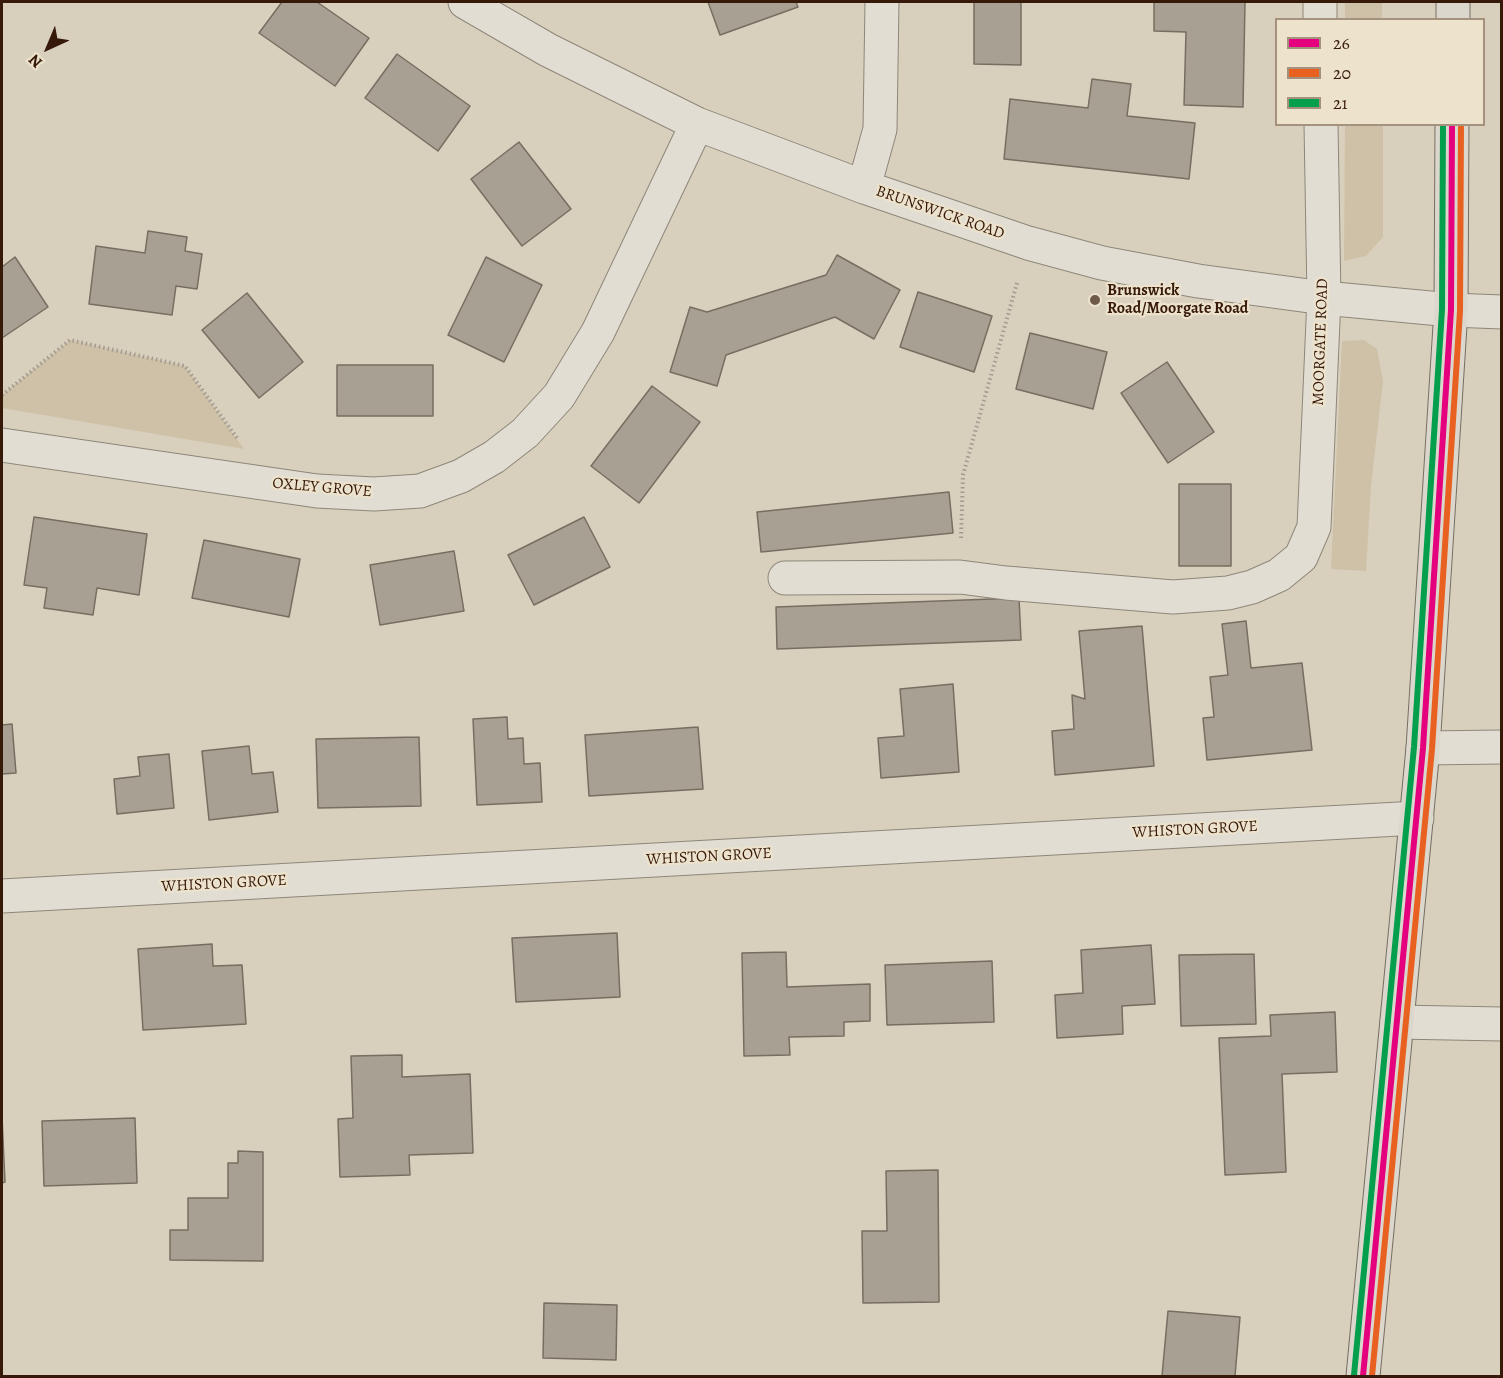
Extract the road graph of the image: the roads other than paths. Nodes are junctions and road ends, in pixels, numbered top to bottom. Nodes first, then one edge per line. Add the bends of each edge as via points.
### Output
1 (465, 2) edge
2 (882, 2) edge
3 (1320, 2) edge
4 (1453, 2) edge
5 (1320, 18) edge
6 (1453, 18) edge
7 (697, 124) junction
8 (1322, 126) edge
9 (1452, 126) edge
10 (864, 187) junction
11 (1324, 298) junction
12 (1451, 310) junction
13 (1502, 312) edge
14 (2, 445) edge
15 (785, 578) dead end
16 (1502, 747) edge
17 (1423, 748) junction
18 (1418, 818) junction
19 (2, 896) edge
20 (1397, 1023) junction
21 (1502, 1024) edge
22 (1363, 1377) edge

1 - 7 street, BRUNSWICK ROAD via 548,50
2 - 10 street via 880,129
3 - 5 street
4 - 6 main road
7 - 10 street, BRUNSWICK ROAD
7 - 14 street, OXLEY GROVE via 598,332 560,396 525,434 460,476 420,491 316,491
8 - 11 street, MOORGATE ROAD
9 - 12 main road
10 - 11 street, BRUNSWICK ROAD via 1028,243 1102,263
11 - 12 street, BRUNSWICK ROAD
11 - 15 street, MOORGATE ROAD via 1314,527 1301,557 1279,575 1228,593 1173,597 960,578
12 - 13 street, BRUNSWICK ROAD
12 - 17 main road
16 - 17 street
17 - 18 main road
18 - 19 street, WHISTON GROVE
18 - 20 main road
20 - 21 street
20 - 22 main road

